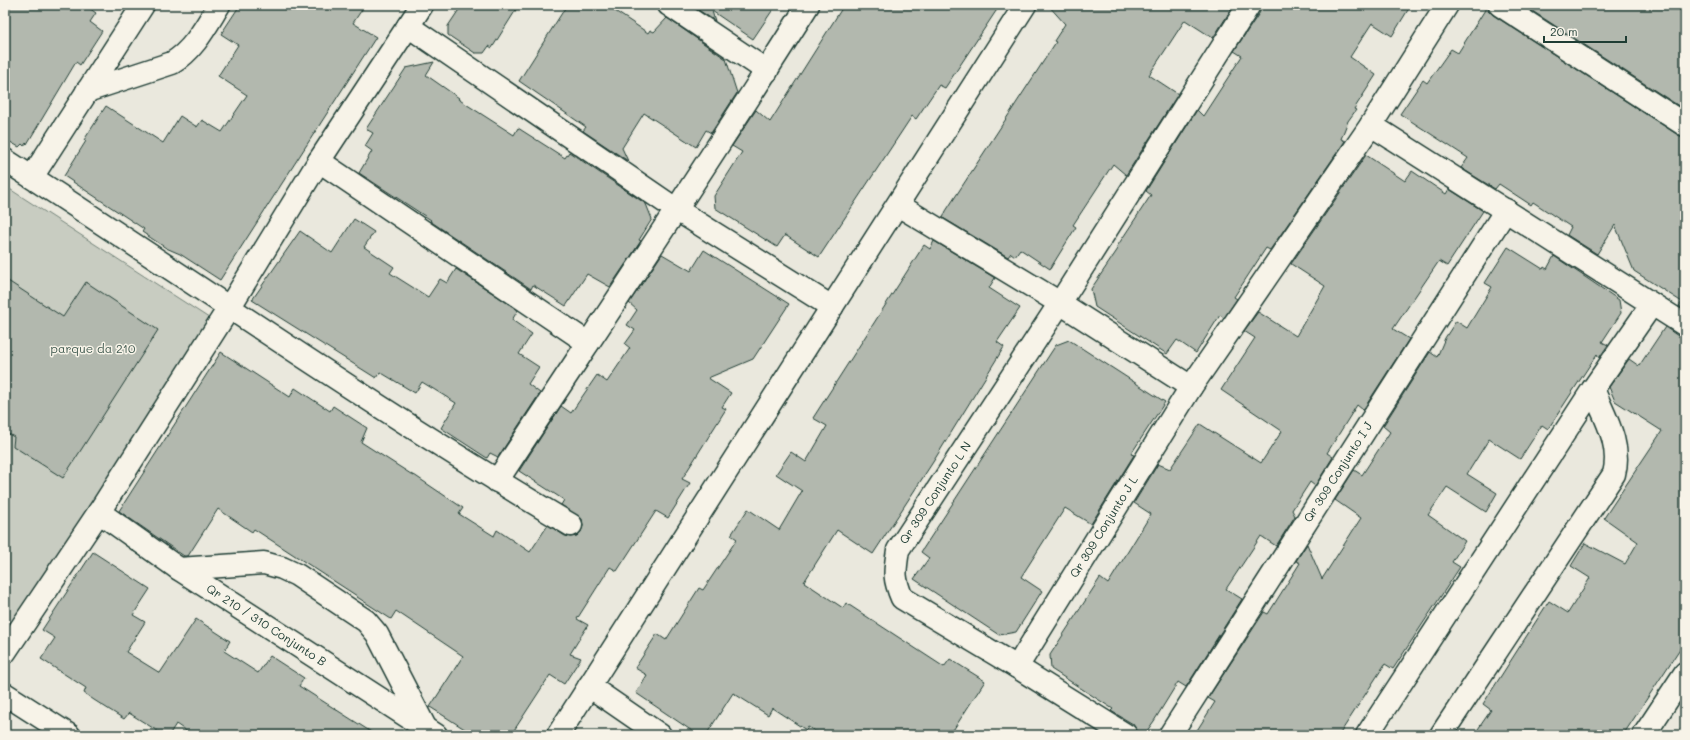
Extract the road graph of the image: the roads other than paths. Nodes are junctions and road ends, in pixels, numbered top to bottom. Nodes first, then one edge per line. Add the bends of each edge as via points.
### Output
1 (143, 5) edge
2 (219, 5) edge
3 (422, 5) edge
4 (670, 5) edge
5 (808, 5) edge
6 (1025, 5) edge
7 (1249, 5) edge
8 (1447, 5) edge
9 (1500, 5) edge
10 (408, 26) junction
11 (767, 71) junction
12 (87, 90) junction
13 (1371, 125) junction
14 (1685, 125) edge
15 (5, 160) edge
16 (319, 161) junction
17 (32, 177) junction
18 (898, 205) junction
19 (677, 210) junction
20 (1506, 210) junction
21 (1060, 303) junction
22 (1652, 304) junction
23 (832, 306) junction
24 (229, 308) junction
25 (1685, 325) edge
26 (588, 343) junction
27 (1191, 387) junction
28 (1592, 389) junction
29 (497, 482) junction
30 (99, 512) junction
31 (571, 525) dead end
32 (179, 569) junction
33 (5, 652) edge
34 (1018, 667) junction
35 (1685, 674) edge
36 (589, 686) junction
37 (5, 694) edge
38 (431, 732) edge
39 (69, 735) edge
40 (558, 735) edge
41 (660, 735) edge
42 (1126, 735) edge
43 (1170, 735) edge
44 (1367, 735) edge
45 (1441, 735) edge
46 (1644, 735) edge

1 - 12 street
2 - 12 street via 183,57 172,64
3 - 10 street
4 - 11 street
5 - 11 street
6 - 18 street
7 - 21 street, Qr 309 Conjunto L N
8 - 13 street, Qr 309 Conjunto J L
9 - 14 street
10 - 16 street
10 - 19 street
11 - 19 street
12 - 17 street
13 - 20 street
13 - 27 street, Qr 309 Conjunto J L
15 - 17 street
16 - 24 street
16 - 26 street
17 - 24 street
18 - 21 street
18 - 23 street
19 - 23 street
19 - 26 street
20 - 22 street
20 - 43 street, Qr 309 Conjunto I J
21 - 27 street
21 - 34 street, Qr 309 Conjunto L N via 898,550 895,569 895,583 902,598
22 - 25 street
22 - 28 street
23 - 36 street
24 - 29 street
24 - 30 street
26 - 29 street
27 - 34 street, Qr 309 Conjunto J L
28 - 44 street
28 - 45 street via 1614,440 1617,462 1614,474
29 - 31 street
30 - 32 street, Qr 210 / 310 Conjunto B
30 - 33 street
32 - 38 street, Qr 210 / 310 Conjunto B
32 - 38 street via 264,563 297,575 366,621 377,634
34 - 42 street, Qr 309 Conjunto L N
35 - 46 street
36 - 40 street
36 - 41 street
37 - 39 street

